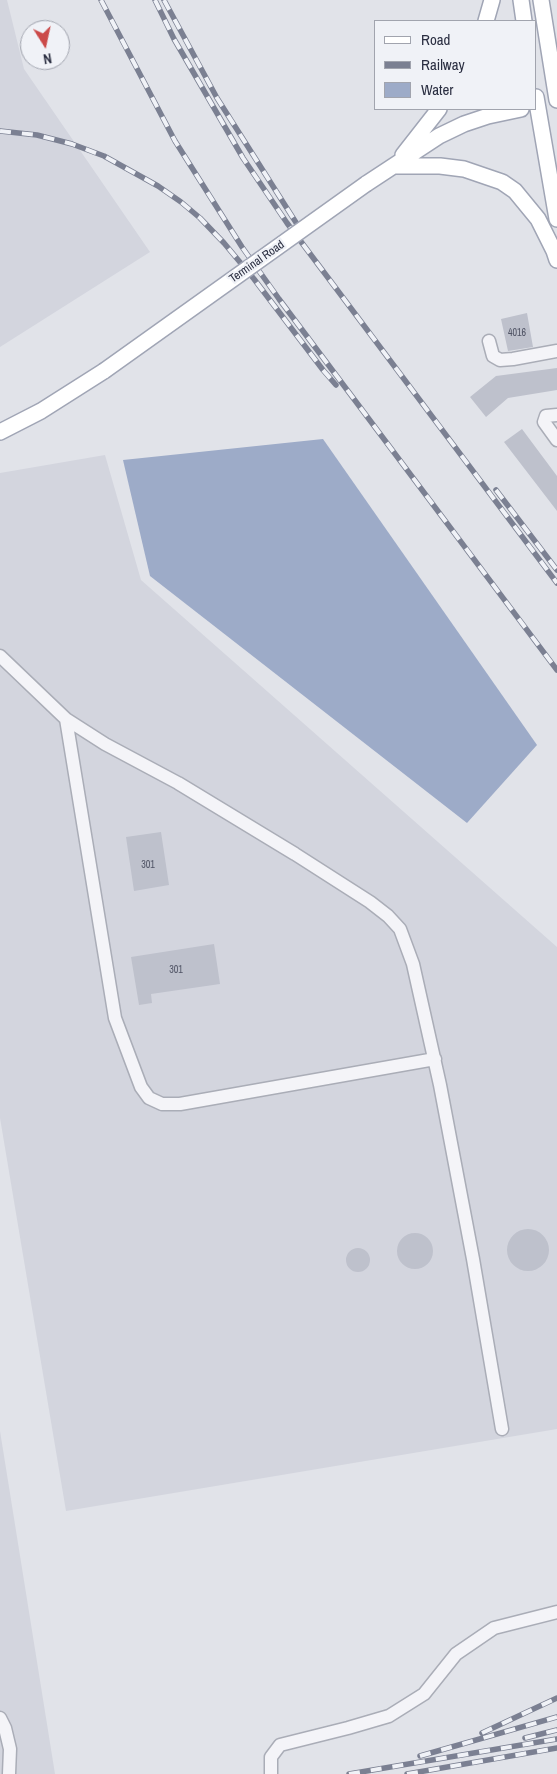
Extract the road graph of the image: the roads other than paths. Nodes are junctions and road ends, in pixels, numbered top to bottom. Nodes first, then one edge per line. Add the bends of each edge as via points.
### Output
1 (492, 0) edge
2 (521, 0) edge
3 (540, 0) edge
4 (486, 20) edge
5 (524, 20) edge
6 (557, 102) edge
7 (537, 103) edge
8 (537, 109) edge
9 (439, 110) edge
10 (516, 110) edge
11 (394, 166) junction
12 (557, 219) edge
13 (557, 260) edge
14 (489, 341) dead end
15 (557, 350) edge
16 (557, 415) edge
17 (0, 432) edge
18 (557, 440) edge
19 (0, 656) edge
20 (66, 719) junction
21 (434, 1059) junction
22 (502, 1429) dead end
23 (557, 1612) edge
24 (0, 1718) edge
25 (9, 1774) edge
26 (271, 1774) edge

1 - 4 main road
2 - 5 main road
3 - 6 main road
6 - 7 main road
8 - 12 main road
9 - 11 main road
10 - 11 main road, Terminal Road via 464,124 439,136
11 - 13 main road via 464,169 502,182 515,191 538,219
11 - 17 main road, Terminal Road, bridge via 104,371
14 - 15 lane via 493,356 500,360
16 - 18 lane via 546,416 544,422
19 - 20 lane
20 - 21 lane via 105,744 178,782 388,916 400,928 413,964
20 - 21 lane via 115,1018 141,1087 149,1098 162,1104 180,1104
21 - 22 lane
23 - 26 lane via 494,1628 456,1654 424,1694 388,1716 280,1745 271,1757
24 - 25 lane via 10,1749

